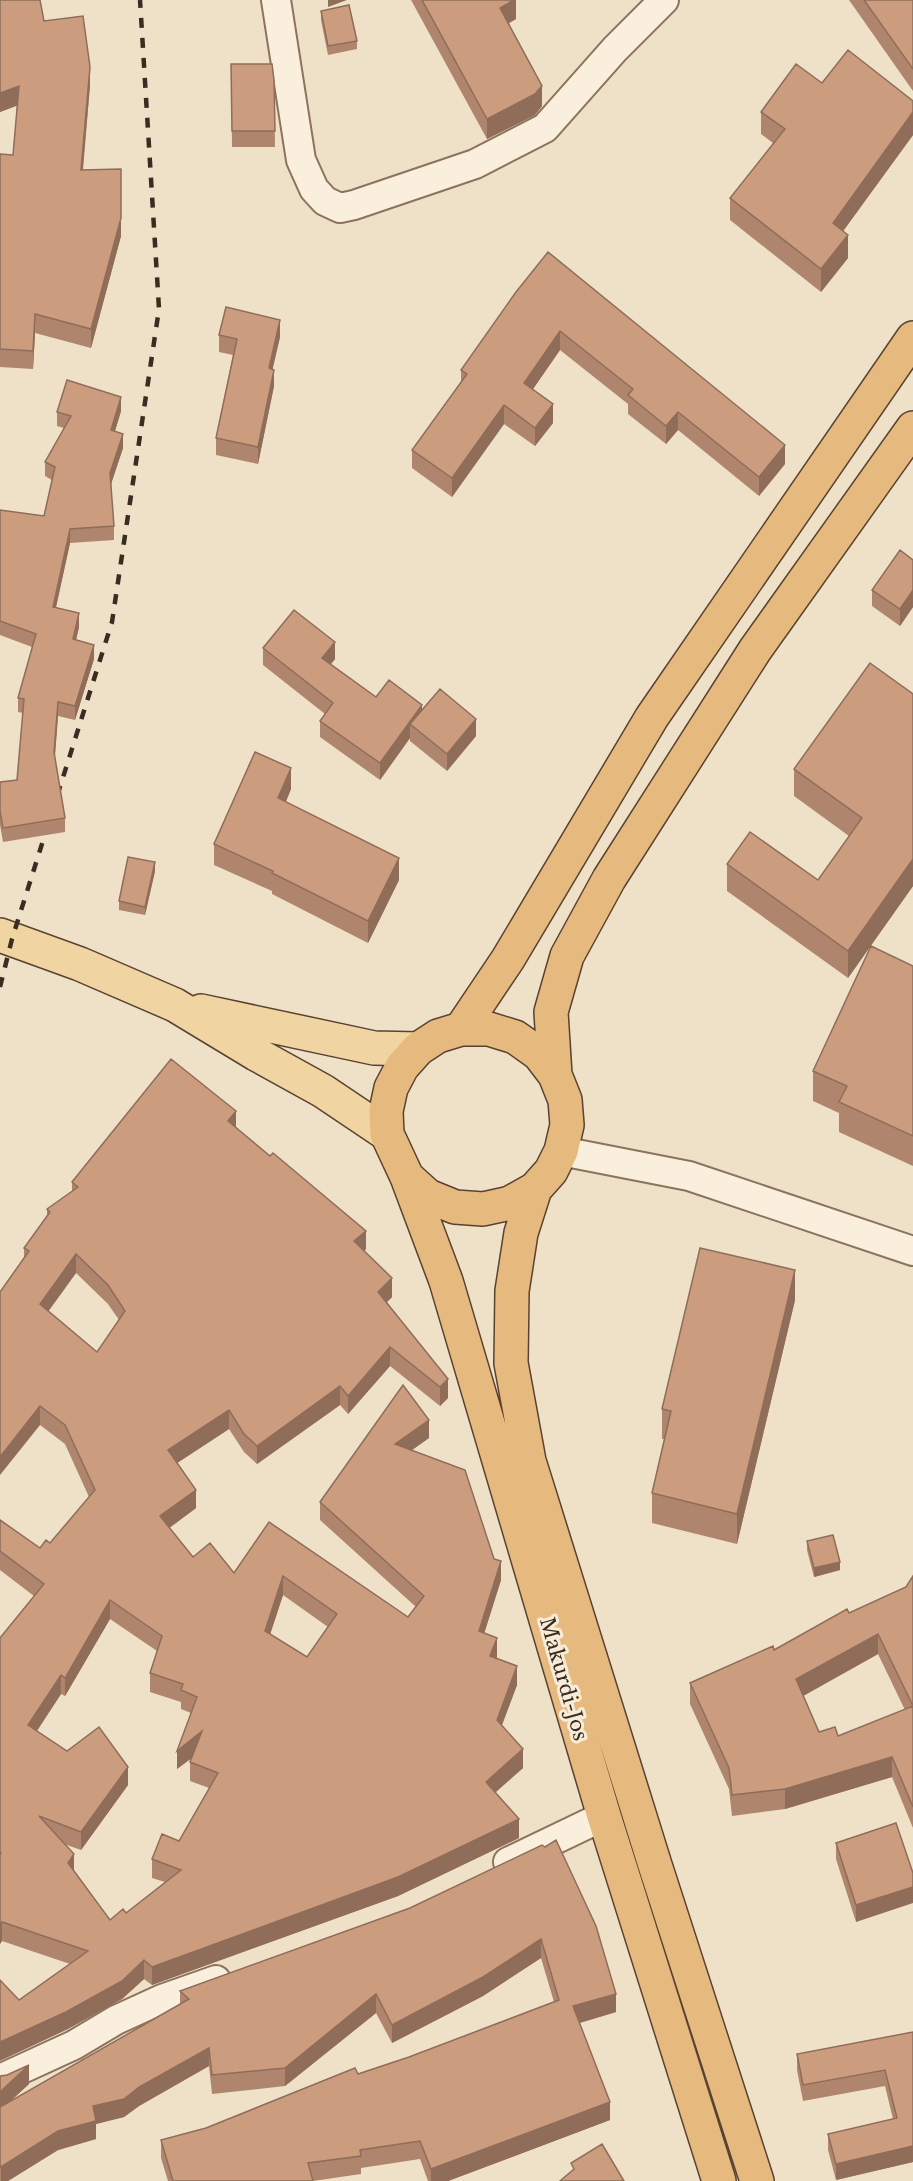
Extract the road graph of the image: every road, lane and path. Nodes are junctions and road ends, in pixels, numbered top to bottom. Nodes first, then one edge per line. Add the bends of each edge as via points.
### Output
1 (276, 0) edge
2 (664, 0) edge
3 (913, 338) edge
4 (913, 428) edge
5 (0, 935) edge
6 (175, 1005) junction
7 (461, 1029) junction
8 (418, 1049) junction
9 (555, 1075) junction
10 (387, 1134) junction
11 (561, 1151) junction
12 (407, 1177) junction
13 (535, 1189) junction
14 (913, 1251) edge
15 (604, 1816) junction
16 (488, 1871) edge
17 (242, 1971) edge
18 (0, 2079) edge
19 (719, 2181) edge
20 (757, 2181) edge

1 - 2 street via 301,160 314,189 325,201 340,208 475,164 545,128
3 - 7 highway via 652,717 508,959
4 - 9 highway via 755,650 609,879 567,957 551,1012
5 - 6 main road
6 - 8 main road via 374,1048
6 - 10 main road via 323,1091
7 - 8 highway via 438,1036
7 - 9 highway via 489,1029 515,1038 538,1054
8 - 10 highway via 391,1088
9 - 11 highway via 565,1100 567,1125
10 - 12 highway
11 - 13 highway via 551,1172
11 - 14 street via 689,1176
12 - 13 highway via 428,1196 464,1208 483,1209 510,1203
12 - 15 highway, Makurdi-Jos via 446,1281
13 - 20 highway, Makurdi-Jos via 520,1233 512,1291 511,1363 529,1461
15 - 16 street
15 - 19 highway, Makurdi-Jos
17 - 18 street via 162,1999

